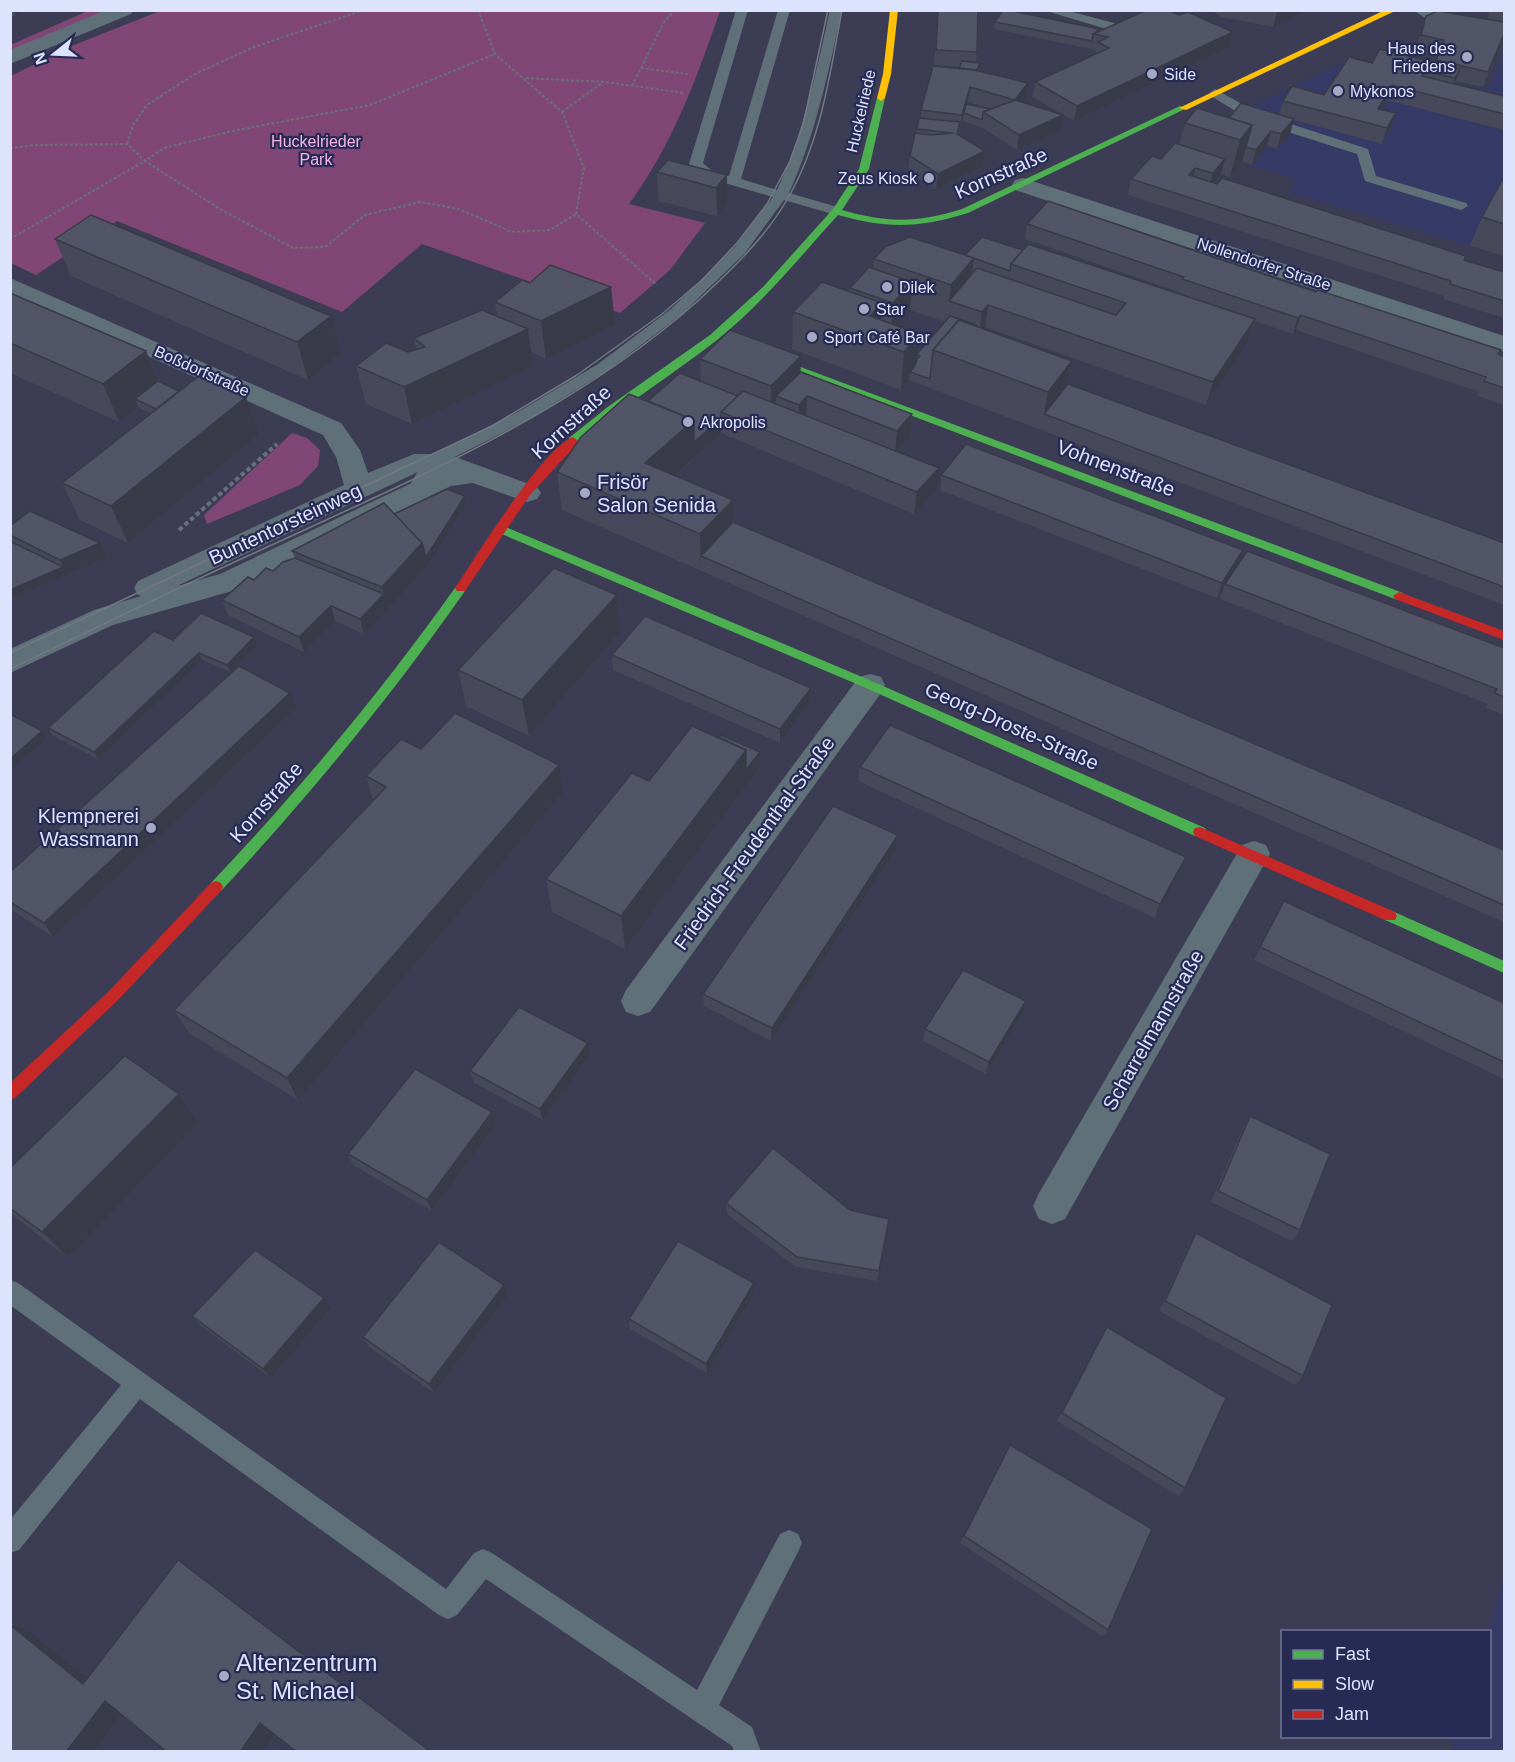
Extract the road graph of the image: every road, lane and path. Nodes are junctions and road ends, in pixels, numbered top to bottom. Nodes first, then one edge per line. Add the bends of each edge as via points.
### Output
1 (124, 10) edge
2 (364, 10) edge
3 (478, 10) edge
4 (675, 10) edge
5 (742, 10) edge
6 (784, 10) edge
7 (836, 10) edge
8 (894, 10) edge
9 (1049, 10) edge
10 (1393, 10) edge
11 (1419, 10) edge
12 (1110, 26) edge
13 (1504, 31) edge
14 (495, 54) junction
15 (10, 58) edge
16 (641, 68) junction
17 (692, 75) dead end
18 (526, 78) junction
19 (604, 82) junction
20 (632, 86) junction
21 (686, 93) dead end
22 (1215, 93) junction
23 (562, 112) junction
24 (127, 144) junction
25 (10, 148) edge
26 (145, 161) junction
27 (734, 181) junction
28 (1023, 185) junction
29 (782, 194) junction
30 (1461, 206) dead end
31 (836, 211) junction
32 (576, 214) junction
33 (10, 239) edge
34 (10, 285) edge
35 (660, 288) dead end
36 (1504, 344) edge
37 (743, 349) edge
38 (306, 417) junction
39 (433, 461) junction
40 (473, 474) junction
41 (359, 489) junction
42 (527, 493) junction
43 (412, 494) junction
44 (501, 530) junction
45 (177, 532) dead end
46 (104, 617) junction
47 (1504, 636) edge
48 (10, 662) edge
49 (870, 685) junction
50 (1254, 854) junction
51 (1504, 967) edge
52 (638, 1001) dead end
53 (10, 1093) edge
54 (1052, 1206) dead end
55 (10, 1291) edge
56 (138, 1383) junction
57 (10, 1540) edge
58 (789, 1543) dead end
59 (702, 1709) junction
60 (748, 1752) edge

1 - 15 street
2 - 24 path via 254,47 195,74 147,105 133,125
3 - 14 path
4 - 16 path via 664,22
5 - 27 lane via 696,164 706,173
6 - 27 lane
7 - 29 lane via 816,102
8 - 31 street, Huckelriede via 887,74 867,161
9 - 12 lane
10 - 22 street, Kornstraße
11 - 13 lane via 1434,18
14 - 18 path
14 - 26 path via 370,105 232,131 164,148
16 - 17 path
16 - 20 path
18 - 19 path
18 - 23 path
19 - 20 path
19 - 23 path
20 - 21 path
22 - 28 street, Kornstraße
22 - 30 lane via 1255,117 1363,152 1370,178
23 - 32 path via 584,168
24 - 25 path
24 - 26 path
26 - 32 path via 220,209 293,248 325,247 365,215 420,202 459,209 512,232 550,230
26 - 33 path
27 - 29 lane
28 - 31 street, Kornstraße via 932,223 904,227
28 - 36 street, Nollendorfer Straße
29 - 31 lane
29 - 39 lane via 740,250 646,337 558,395
31 - 42 street, Kornstraße via 719,339 613,408 561,452
32 - 35 path
34 - 38 street, Boßdorfstraße
37 - 47 street, Vohnenstraße
38 - 41 street, Boßdorfstraße via 332,429 344,441 352,456
38 - 45 path
39 - 40 street, Buntentorsteinweg
39 - 41 street, Buntentorsteinweg via 414,463
39 - 43 lane
40 - 42 street, Buntentorsteinweg
40 - 43 street, Buntentorsteinweg via 445,478
41 - 46 street, Buntentorsteinweg via 132,596
42 - 44 street, Kornstraße
43 - 46 street, Buntentorsteinweg via 230,582
44 - 49 street, Georg-Droste-Straße
44 - 53 street, Kornstraße via 442,616 361,720 248,854 112,996
46 - 48 street, Buntentorsteinweg
49 - 50 street, Georg-Droste-Straße
49 - 52 street, Friedrich-Freudenthal-Straße
50 - 51 street, Georg-Droste-Straße
50 - 54 street, Scharrelmannstraße
55 - 56 lane
56 - 57 lane
56 - 59 lane via 448,1606 483,1562
58 - 59 lane
59 - 60 lane via 742,1737

